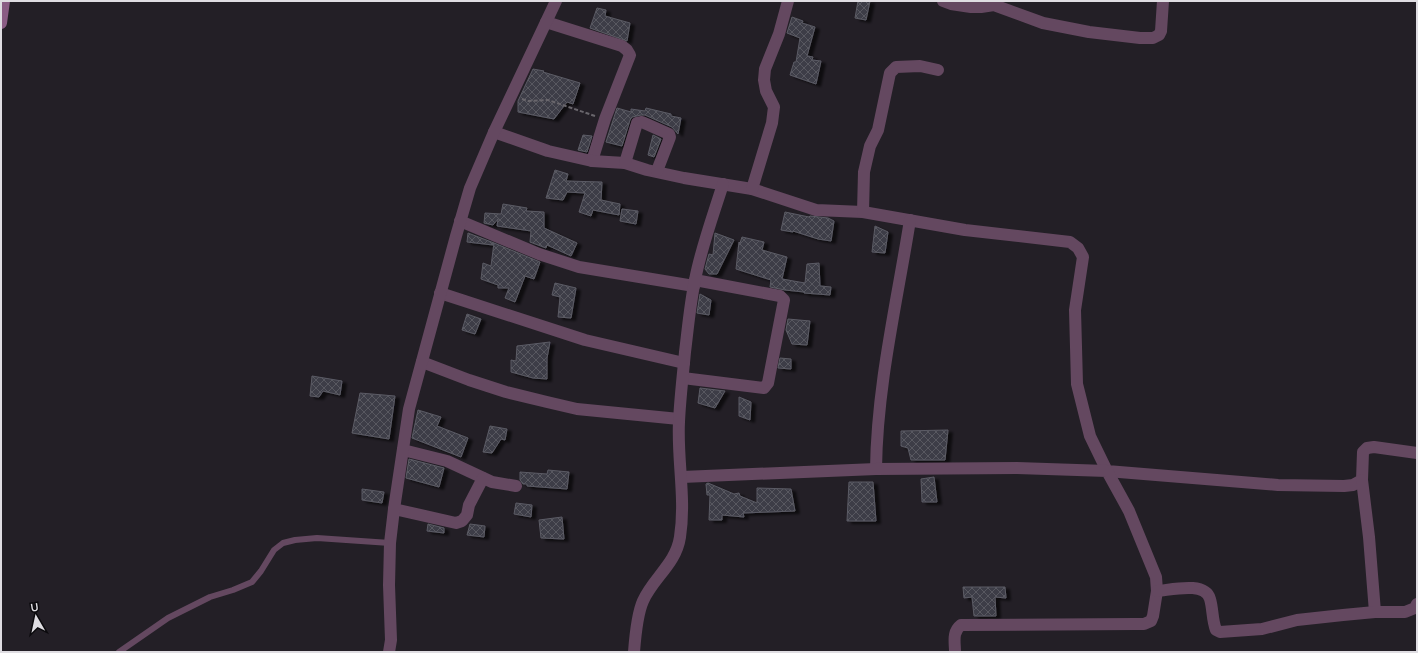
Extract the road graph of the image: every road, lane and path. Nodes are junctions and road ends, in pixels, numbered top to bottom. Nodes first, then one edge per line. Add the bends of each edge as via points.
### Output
1 (4, 1) edge
2 (556, 1) edge
3 (788, 1) edge
4 (943, 1) edge
5 (1163, 1) edge
6 (546, 22) junction
7 (1, 23) edge
8 (938, 70) dead end
9 (512, 95) junction
10 (605, 119) junction
11 (494, 132) junction
12 (592, 161) junction
13 (625, 163) junction
14 (657, 171) junction
15 (723, 184) junction
16 (752, 189) junction
17 (863, 212) junction
18 (910, 220) junction
19 (460, 221) junction
20 (694, 283) junction
21 (440, 293) junction
22 (422, 362) junction
23 (684, 363) junction
24 (682, 378) junction
25 (679, 420) junction
26 (403, 450) junction
27 (1417, 453) edge
28 (876, 469) junction
29 (1107, 471) junction
30 (682, 477) junction
31 (483, 478) junction
32 (1362, 480) junction
33 (516, 486) dead end
34 (394, 509) junction
35 (390, 543) junction
36 (1157, 591) junction
37 (1417, 604) edge
38 (1375, 612) junction
39 (119, 652) edge
40 (389, 652) edge
41 (634, 652) edge
42 (955, 652) edge

1 - 7 main road
2 - 6 street
3 - 16 street via 779,34 765,69 766,91 774,107 772,123
4 - 5 street via 981,8 994,6 1043,23 1140,38 1153,38 1159,35
6 - 9 street
6 - 10 street via 622,46 627,50 630,55
8 - 17 street via 920,66 896,67 890,73 878,130 870,146 864,172
9 - 10 path via 528,101 548,100
9 - 11 street
10 - 12 street
11 - 12 street via 548,151
11 - 19 street via 470,188
12 - 13 street
13 - 14 street
13 - 14 street via 638,123 642,122 669,134 670,137
14 - 15 street
15 - 16 street
15 - 20 street
16 - 17 street via 816,210
17 - 18 street
18 - 28 street via 889,342 877,438
18 - 29 street via 965,230 1070,242 1078,248 1083,257 1075,310 1077,384 1090,436
19 - 20 street via 539,254 579,267
19 - 21 street
20 - 23 street
20 - 24 street via 780,296 784,300 768,383 764,388
21 - 22 street
21 - 23 street via 585,340
22 - 25 street via 506,392 577,409
22 - 26 street via 409,410
23 - 24 street
24 - 25 street
25 - 30 street
26 - 31 street via 447,461
26 - 34 street
27 - 32 street via 1367,448 1363,452
28 - 29 street via 1017,468
28 - 30 street
29 - 32 street via 1278,485 1344,486
29 - 36 street via 1129,511 1156,577
30 - 41 street via 680,538 671,562 642,602
31 - 33 street
31 - 34 street via 462,521 456,522
32 - 38 street
34 - 35 street
35 - 39 lane via 317,538 283,543 274,550 252,582 210,597 168,618
35 - 40 street
36 - 38 street via 1196,588 1205,591 1210,597 1216,630 1220,632 1262,629 1297,620
36 - 42 street via 1153,616 1144,624 961,625 956,629
37 - 38 street via 1415,608 1405,612

